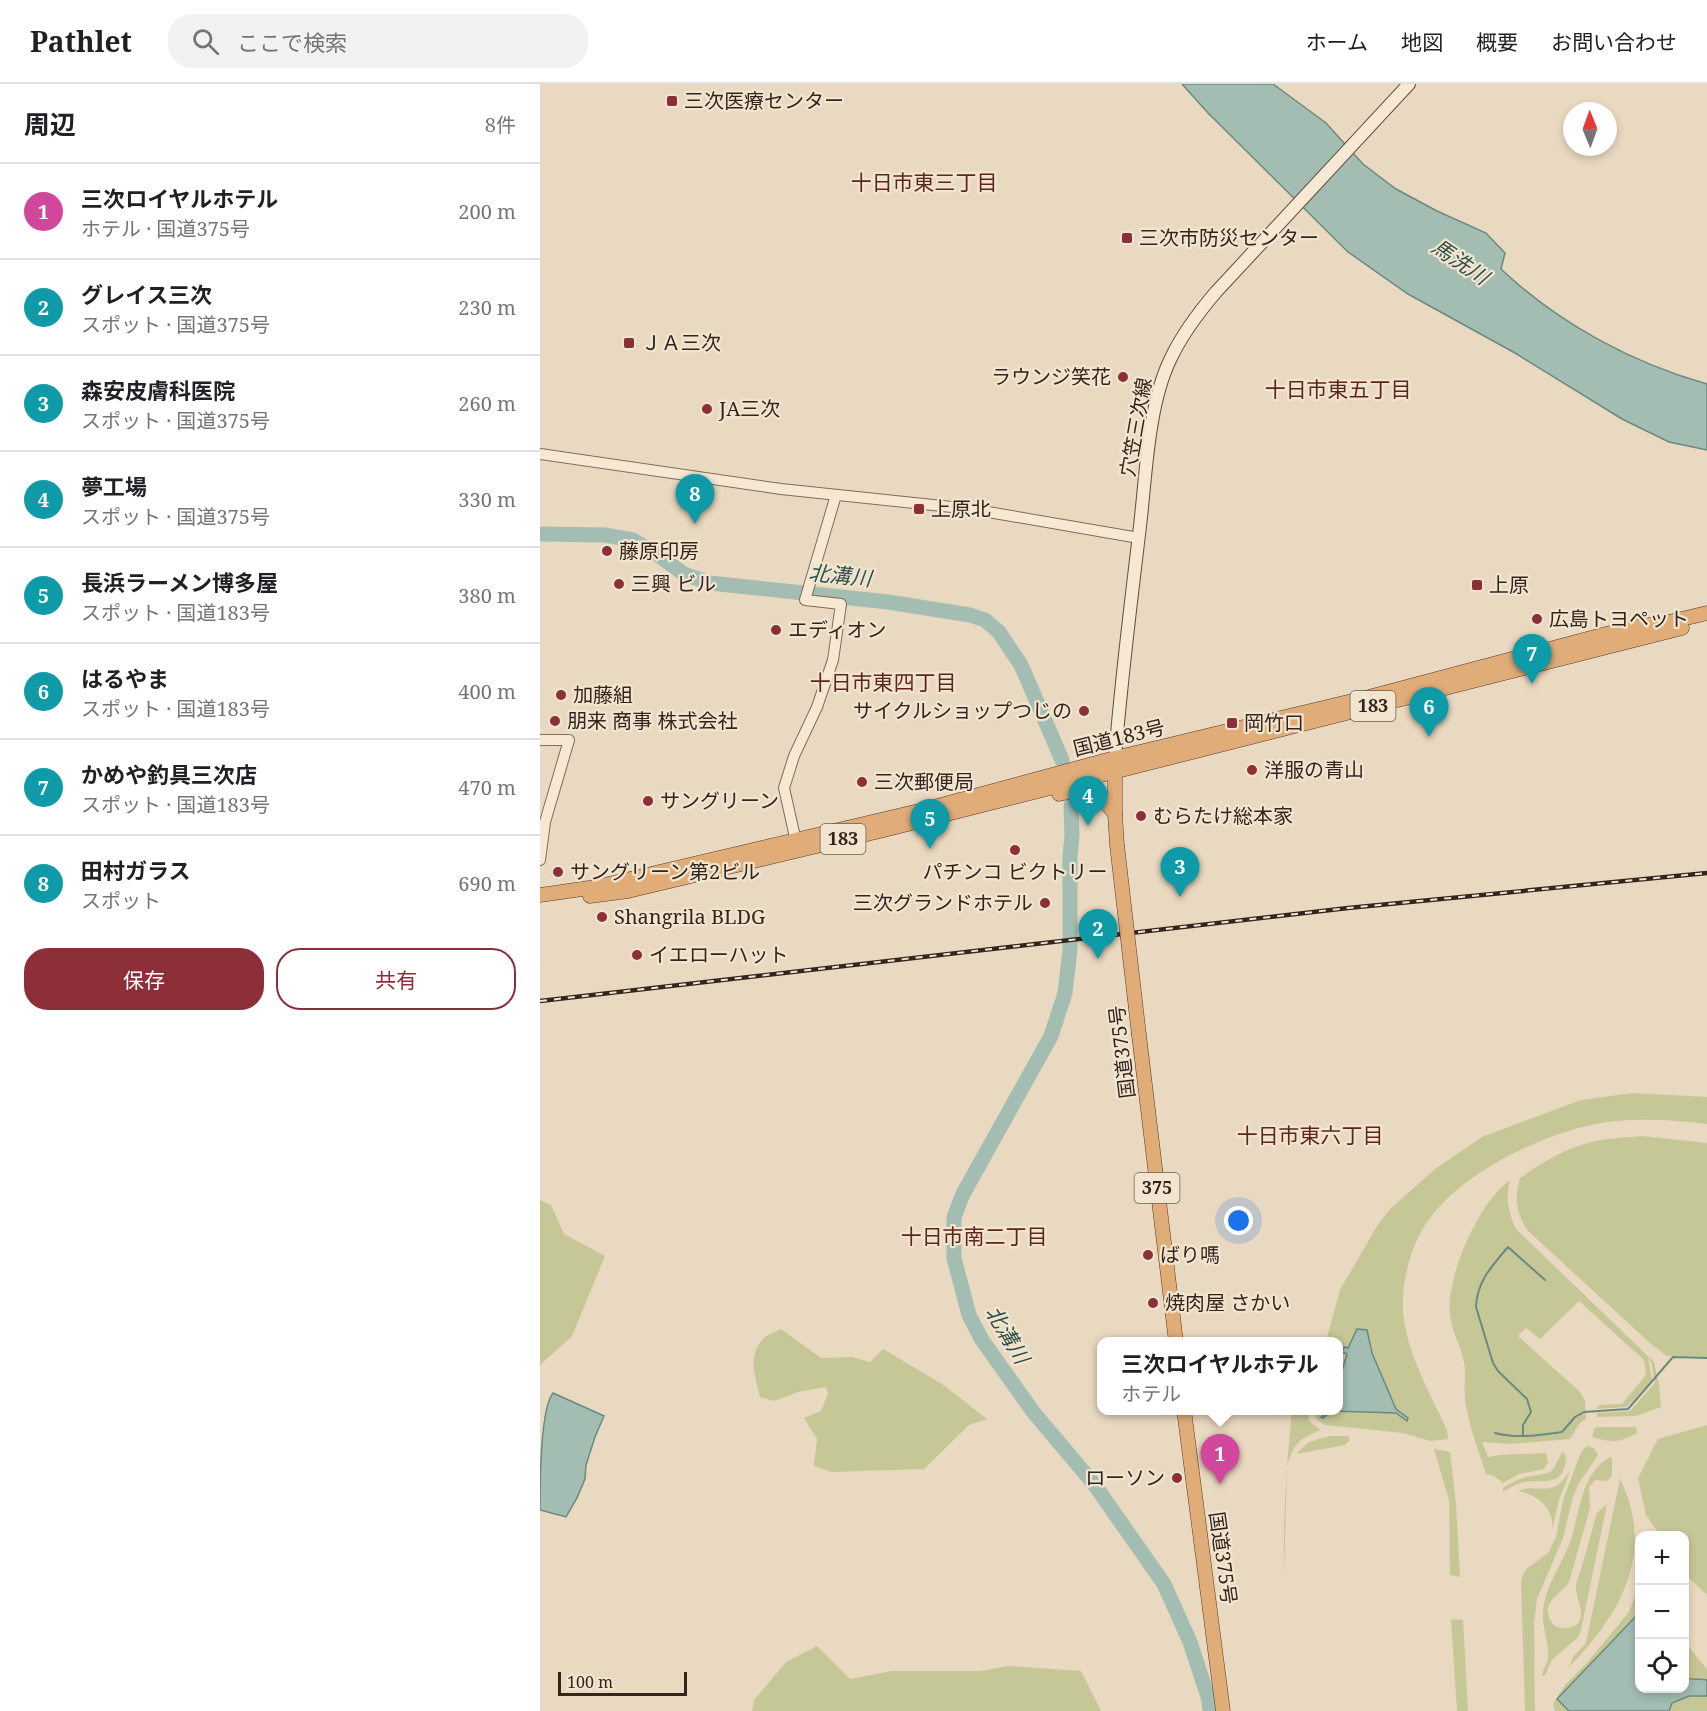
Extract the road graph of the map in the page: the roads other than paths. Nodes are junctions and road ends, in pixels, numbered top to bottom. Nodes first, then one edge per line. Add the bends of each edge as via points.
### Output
1 (1409, 84) edge
2 (540, 453) edge
3 (836, 495) junction
4 (1139, 538) junction
5 (1707, 613) edge
6 (1707, 622) edge
7 (540, 740) edge
8 (1115, 764) junction
9 (1027, 793) junction
10 (1115, 814) junction
11 (796, 844) junction
12 (540, 860) edge
13 (540, 895) edge
14 (540, 903) edge
15 (1176, 1337) edge
16 (1185, 1415) edge
17 (1223, 1711) edge

1 - 4 main road, 穴笠三次線 via 1192,320 1170,360 1152,426
2 - 3 street
3 - 4 street via 971,509
3 - 11 street via 805,600 841,604 833,660 784,789
4 - 8 main road, 穴笠三次線
5 - 8 highway, 国道183号 / 183 via 1629,628
6 - 8 highway, 国道183号 / 183
7 - 12 street via 569,740 545,822
8 - 9 highway, 国道183号 / 183
8 - 10 highway, 国道375号 / 375
8 - 11 highway, 国道183号 / 183
9 - 10 highway via 1092,791
9 - 11 highway, 国道183号 / 183 via 888,829
10 - 15 highway, 国道375号 / 375, bridge
11 - 13 highway, 国道183号 / 183 via 596,887
11 - 14 highway, 国道183号 / 183 via 628,891
16 - 17 highway, 国道375号

